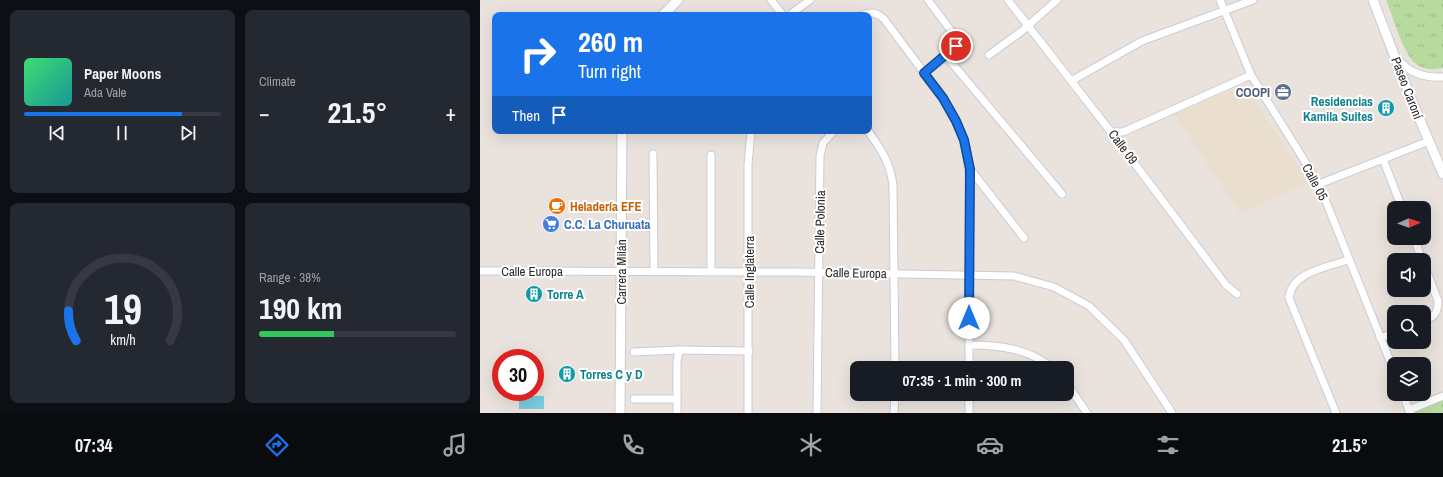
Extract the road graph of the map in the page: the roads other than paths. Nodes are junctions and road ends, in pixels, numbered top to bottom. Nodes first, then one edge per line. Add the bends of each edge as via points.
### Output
1 (678, 0) edge
2 (772, 0) edge
3 (810, 0) edge
4 (928, 0) edge
5 (1008, 0) edge
6 (1058, 0) edge
7 (1220, 0) edge
8 (1253, 0) edge
9 (1374, 0) edge
10 (1224, 11) junction
11 (667, 12) edge
12 (781, 12) edge
13 (793, 12) edge
14 (872, 13) edge
15 (1027, 26) junction
16 (990, 55) dead end
17 (946, 56) junction
18 (1395, 56) junction
19 (924, 73) junction
20 (1251, 75) junction
21 (1443, 77) edge
22 (1071, 81) junction
23 (1111, 132) junction
24 (622, 134) edge
25 (752, 134) edge
26 (831, 134) edge
27 (870, 134) edge
28 (1429, 141) junction
29 (653, 154) dead end
30 (711, 155) dead end
31 (1383, 159) junction
32 (970, 169) junction
33 (1443, 174) edge
34 (1319, 184) junction
35 (1062, 194) dead end
36 (1399, 201) edge
37 (1024, 238) dead end
38 (1348, 260) junction
39 (480, 271) edge
40 (622, 271) junction
41 (654, 271) junction
42 (711, 272) junction
43 (749, 272) junction
44 (819, 272) junction
45 (895, 273) junction
46 (969, 275) junction
47 (1431, 282) edge
48 (1237, 294) dead end
49 (1431, 318) edge
50 (1387, 336) edge
51 (1380, 338) junction
52 (969, 345) junction
53 (679, 350) junction
54 (749, 351) junction
55 (634, 352) dead end
56 (1388, 357) edge
57 (895, 361) edge
58 (969, 361) edge
59 (1041, 361) edge
60 (1074, 394) edge
61 (1443, 396) edge
62 (634, 399) dead end
63 (677, 399) junction
64 (895, 401) edge
65 (969, 401) edge
66 (1406, 401) edge
67 (1410, 412) edge
68 (620, 413) edge
69 (677, 413) edge
70 (748, 413) edge
71 (817, 413) edge
72 (894, 413) edge
73 (969, 413) edge
74 (1087, 413) edge
75 (1172, 413) edge
76 (1336, 413) edge

1 - 11 street
2 - 12 street
3 - 13 street
4 - 17 street via 957,39 956,46
5 - 15 street, Calle 09
6 - 15 street
7 - 10 street, Calle 05
8 - 10 street
9 - 18 street, Paseo Caroní
10 - 20 street, Calle 05
10 - 22 street via 1142,41
14 - 19 street via 884,19
15 - 16 street
15 - 22 street, Calle 09
17 - 19 street
17 - 35 street
18 - 21 street via 1411,72
18 - 28 street, Paseo Caroní
19 - 32 street via 956,121 964,140
20 - 23 street via 1122,132
20 - 34 street, Calle 05
22 - 23 street, Calle 09
23 - 48 street, Calle 09 via 1226,285
24 - 40 street, Carrera Milán
25 - 43 street, Calle Inglaterra via 748,165
26 - 44 street, Calle Polonia via 823,143 820,156
27 - 45 street via 891,169
28 - 31 street
28 - 33 street, Paseo Caroní
29 - 41 street
30 - 42 street
31 - 34 street
31 - 36 street
32 - 37 street
32 - 46 street
34 - 38 street, Calle 05
38 - 51 street, Calle 05
38 - 76 street via 1294,282 1289,298
39 - 40 street, Calle Europa
40 - 41 street, Calle Europa
40 - 68 street, Carrera Milán
41 - 42 street, Calle Europa
42 - 43 street, Calle Europa
43 - 44 street, Calle Europa
43 - 54 street, Calle Inglaterra
44 - 45 street, Calle Europa
44 - 71 street, Calle Polonia
45 - 46 street, Calle Europa
45 - 57 street
46 - 52 street
46 - 75 street, Calle Europa via 1014,276 1035,281 1054,287 1089,306 1124,340
47 - 49 street via 1438,301 1438,311
50 - 51 street
51 - 56 street, Calle 05
52 - 58 street
52 - 59 street via 1011,348 1028,353
53 - 54 street
53 - 55 street
53 - 63 street
54 - 70 street, Calle Inglaterra
60 - 74 street
61 - 67 street
62 - 63 street
63 - 69 street
64 - 72 street
65 - 73 street
66 - 67 street

